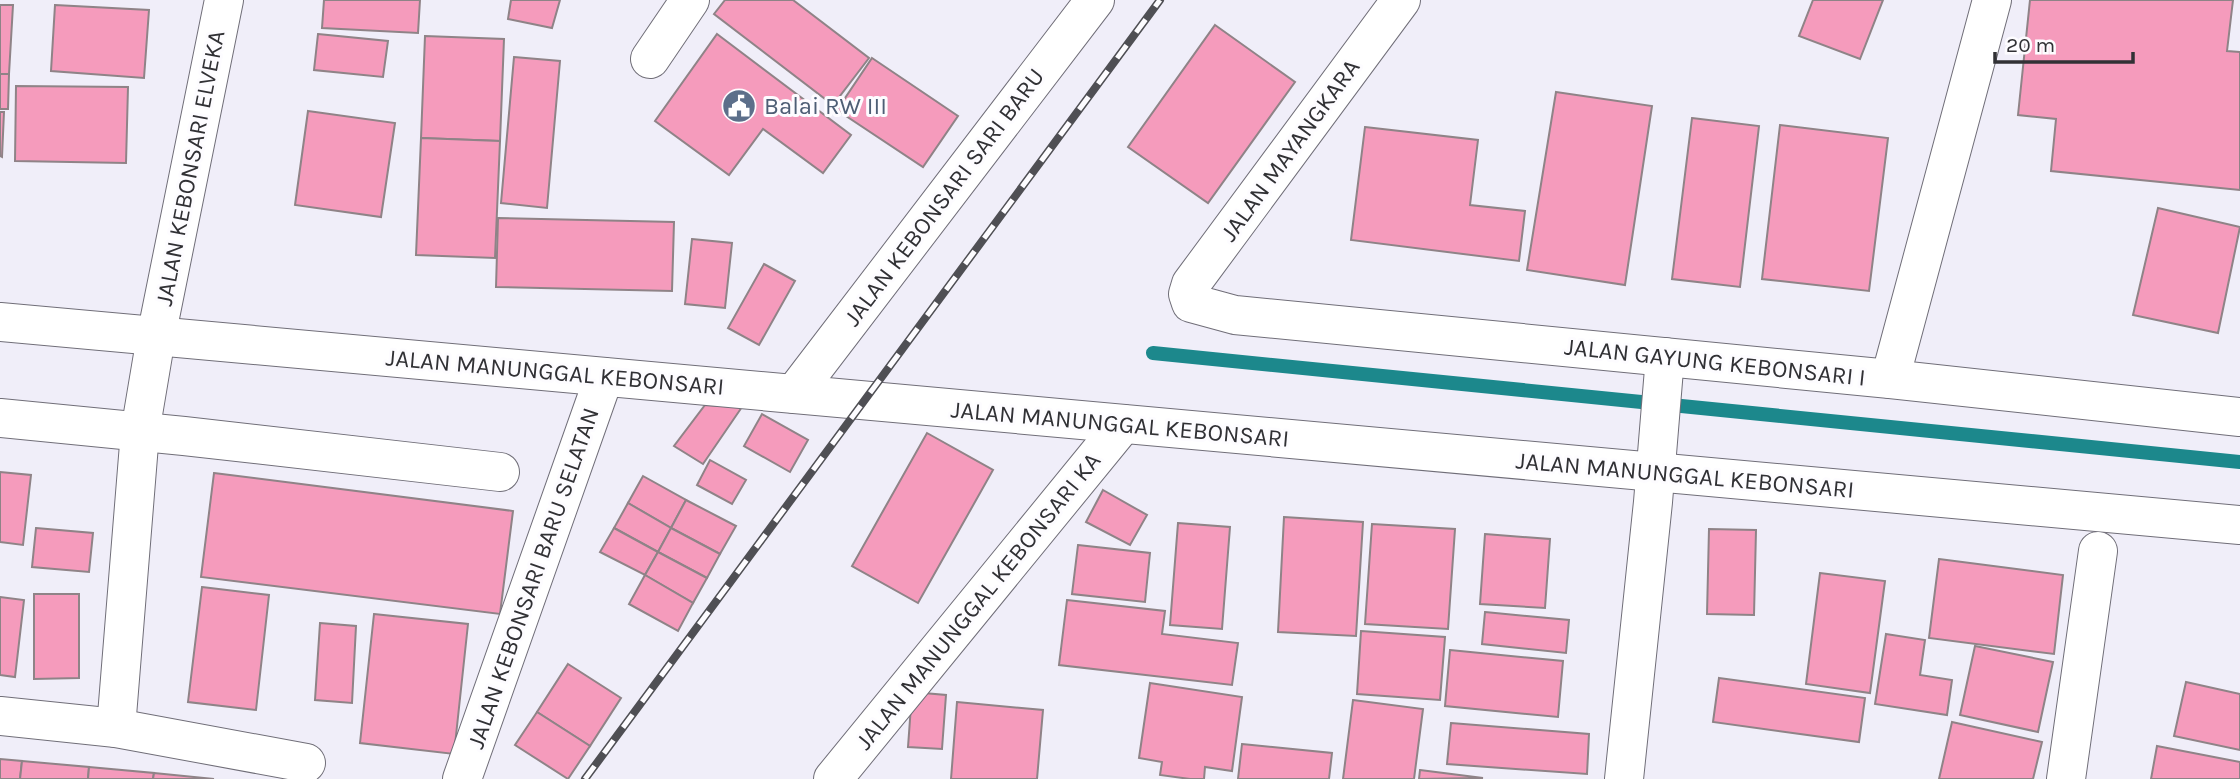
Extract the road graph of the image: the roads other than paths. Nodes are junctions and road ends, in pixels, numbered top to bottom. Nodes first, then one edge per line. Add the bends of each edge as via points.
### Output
1 (224, 0) edge
2 (690, 0) edge
3 (1095, 0) edge
4 (1401, 0) edge
5 (1992, 0) edge
6 (650, 59) dead end
7 (1191, 303) joint
8 (0, 322) edge
9 (156, 337) junction
10 (604, 377) junction
11 (1890, 379) junction
12 (1662, 387) junction
13 (794, 394) junction
14 (2240, 417) edge
15 (0, 418) edge
16 (1123, 424) junction
17 (140, 432) junction
18 (500, 472) dead end
19 (1655, 472) junction
20 (2240, 525) edge
21 (2098, 551) dead end
22 (0, 716) edge
23 (116, 728) junction
24 (306, 763) dead end
25 (850, 773) edge
26 (462, 779) edge
27 (1624, 779) edge
28 (2066, 779) edge

1 - 9 street, JALAN KEBONSARI ELVEKA
2 - 6 street
3 - 13 street, JALAN KEBONSARI SARI BARU
4 - 7 street, JALAN MAYANGKARA via 1191,284
5 - 11 street
7 - 12 street, JALAN GAYUNG KEBONSARI I via 1235,315
8 - 9 street, JALAN MANUNGGAL KEBONSARI
9 - 10 street, JALAN MANUNGGAL KEBONSARI
9 - 17 street, JALAN KEBONSARI ELVEKA
10 - 13 street, JALAN MANUNGGAL KEBONSARI
10 - 26 street, JALAN KEBONSARI BARU SELATAN
11 - 12 street, JALAN GAYUNG KEBONSARI I
11 - 14 street, JALAN GAYUNG KEBONSARI I
12 - 19 street
13 - 16 street, JALAN MANUNGGAL KEBONSARI
15 - 17 street
16 - 19 street, JALAN MANUNGGAL KEBONSARI
16 - 25 street, JALAN MANUNGGAL KEBONSARI KA
17 - 18 street
17 - 23 street, JALAN KEBONSARI ELVEKA
19 - 20 street, JALAN MANUNGGAL KEBONSARI
19 - 27 street
21 - 28 street
22 - 23 street
23 - 24 street

